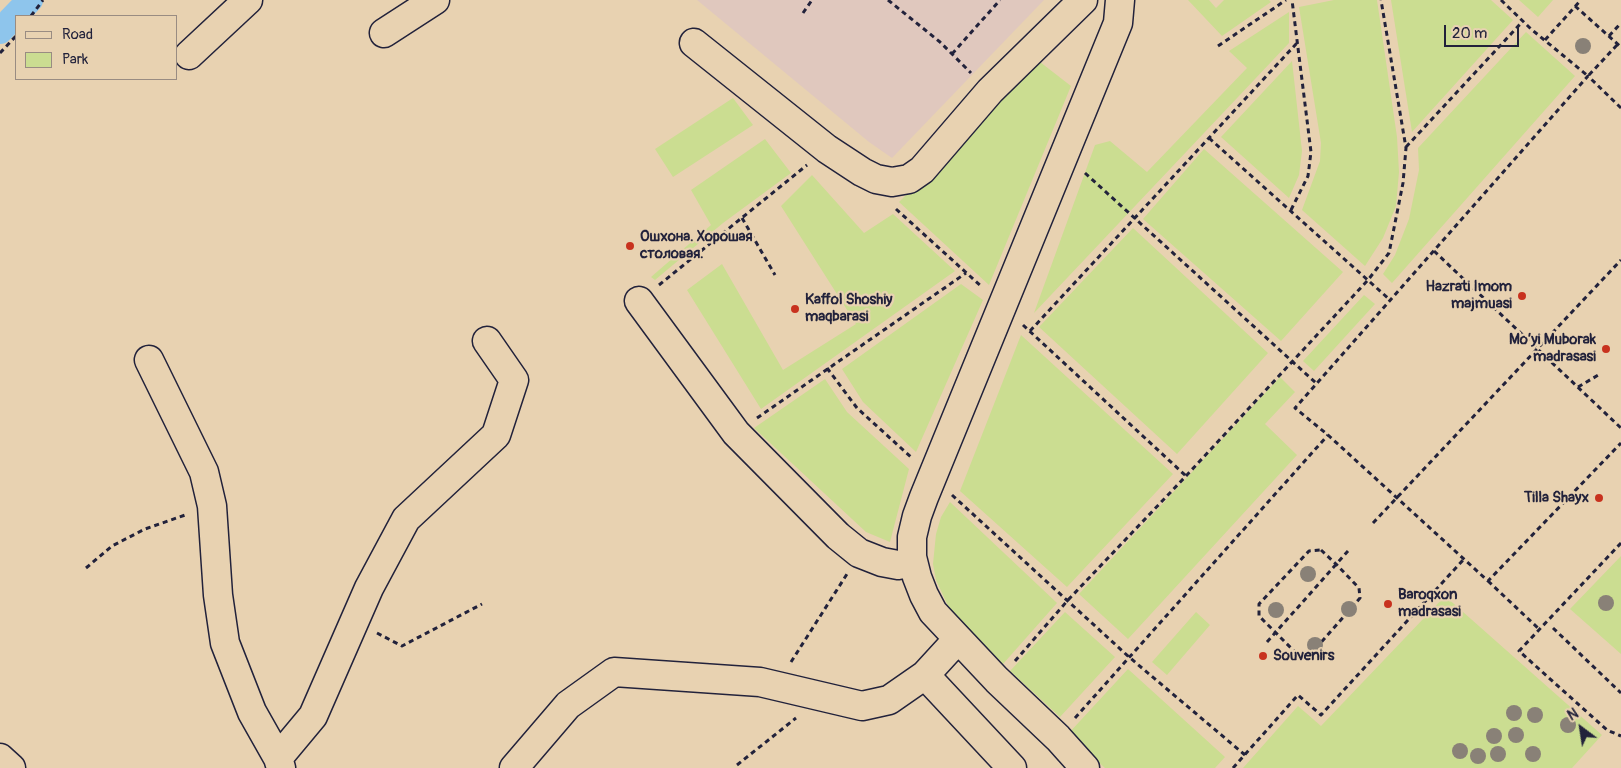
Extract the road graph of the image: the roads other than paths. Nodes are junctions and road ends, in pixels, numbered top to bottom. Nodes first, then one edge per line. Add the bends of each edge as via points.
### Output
1 (248, 0) edge
2 (435, 0) edge
3 (1083, 0) edge
4 (1120, 0) edge
5 (384, 33) dead end
6 (694, 43) dead end
7 (189, 55) dead end
8 (639, 301) road end
9 (487, 341) dead end
10 (148, 360) dead end
11 (913, 562) junction
12 (958, 639) junction
13 (925, 675) junction
14 (0, 758) edge
15 (279, 763) edge
16 (11, 768) edge
17 (514, 768) edge
18 (1012, 768) edge
19 (1085, 768) edge

1 - 7 street
2 - 5 street
3 - 6 street via 990,91 922,170 909,179 892,182 876,179 827,148
4 - 11 street via 1118,23 924,497 914,526
8 - 11 street via 736,432 838,536 854,549 882,562 898,565
9 - 15 street via 514,380 496,435 406,519 369,588 313,716
10 - 15 street via 204,472 212,506 225,643 252,712
11 - 12 street via 928,604
12 - 13 street
12 - 19 street
13 - 17 street via 889,700 862,706 760,682 614,672 568,704
13 - 18 street
14 - 16 street

